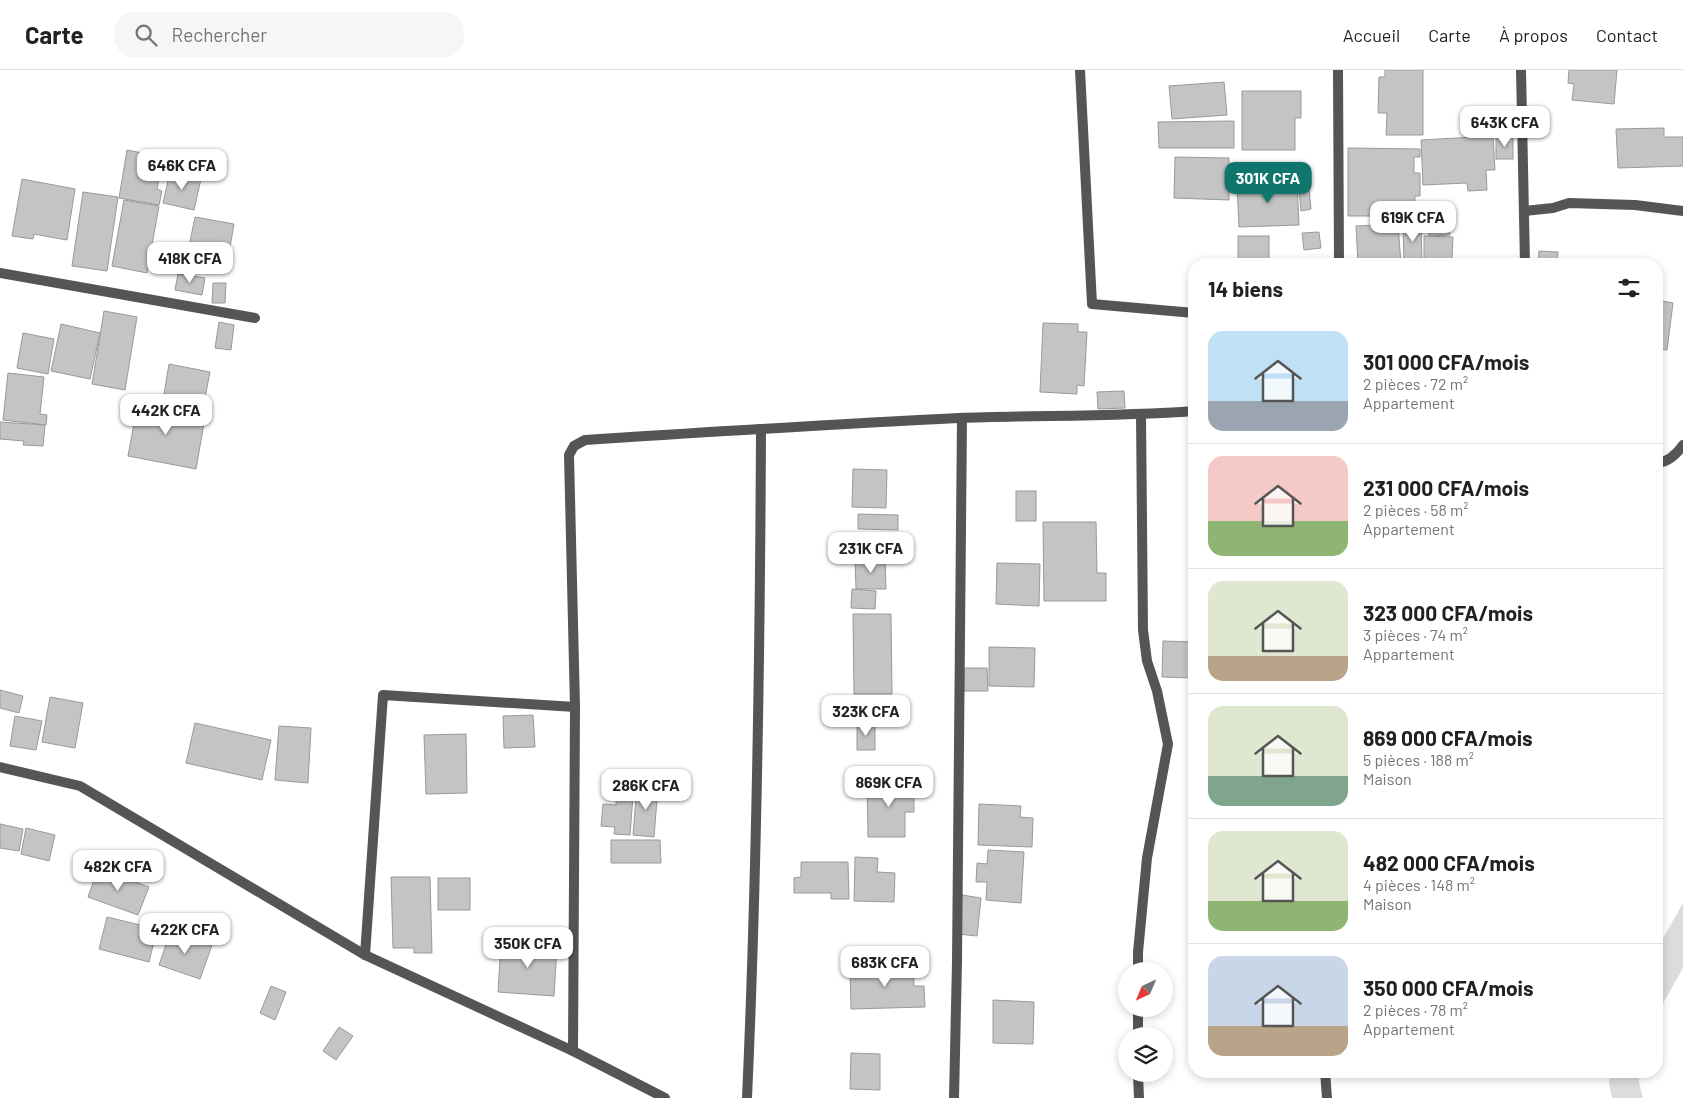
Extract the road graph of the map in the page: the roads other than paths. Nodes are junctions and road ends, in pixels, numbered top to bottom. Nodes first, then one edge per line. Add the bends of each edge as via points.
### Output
1 (1080, 70) edge
2 (1338, 70) edge
3 (1521, 70) edge
4 (1524, 211) junction
5 (1683, 212) edge
6 (1339, 258) edge
7 (1525, 258) edge
8 (0, 273) edge
9 (1188, 312) edge
10 (255, 318) dead end
11 (1188, 411) edge
12 (1141, 415) junction
13 (962, 418) junction
14 (761, 429) junction
15 (1683, 445) edge
16 (1663, 462) edge
17 (575, 707) junction
18 (0, 768) edge
19 (365, 955) junction
20 (1138, 962) edge
21 (573, 1051) junction
22 (1325, 1078) edge
23 (1138, 1082) edge
24 (665, 1098) edge
25 (747, 1098) edge
26 (954, 1098) edge
27 (1139, 1098) edge
28 (1326, 1098) edge

1 - 9 street via 1092,304
2 - 6 street
3 - 4 street
4 - 5 street via 1569,203 1635,205
4 - 7 street
8 - 10 street
11 - 12 street
12 - 13 street
12 - 20 street via 1143,630 1147,661 1158,691 1168,744 1146,858
13 - 14 street
13 - 26 street
14 - 17 street via 585,440 574,446 569,455
14 - 25 street via 754,958
15 - 16 street via 1677,454
17 - 19 street via 383,695
17 - 21 street
18 - 19 street via 80,786
19 - 21 street
21 - 24 street
22 - 28 street
23 - 27 street

